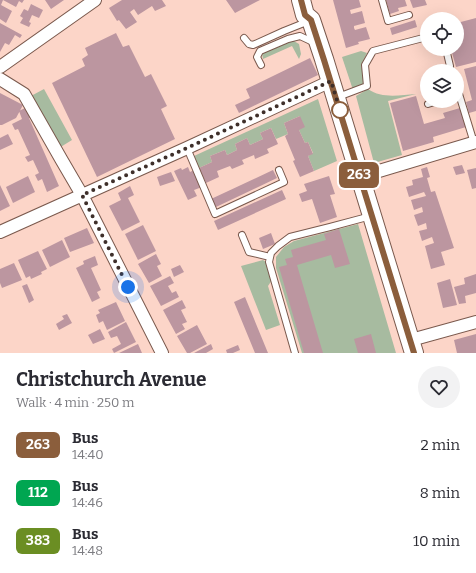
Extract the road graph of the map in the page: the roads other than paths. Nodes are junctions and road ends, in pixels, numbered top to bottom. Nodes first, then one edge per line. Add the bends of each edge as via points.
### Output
1 (95, 0) edge
2 (301, 0) edge
3 (311, 0) edge
4 (382, 0) edge
5 (409, 15) dead end
6 (311, 20) junction
7 (244, 38) dead end
8 (420, 39) edge
9 (320, 46) junction
10 (261, 65) dead end
11 (0, 67) edge
12 (0, 79) edge
13 (331, 81) junction
14 (336, 98) junction
15 (464, 108) edge
16 (475, 142) edge
17 (187, 148) junction
18 (279, 170) dead end
19 (360, 176) junction
20 (82, 195) junction
21 (372, 216) junction
22 (0, 232) edge
23 (242, 235) dead end
24 (270, 257) junction
25 (476, 322) edge
26 (412, 347) edge
27 (162, 353) edge
28 (295, 353) edge

1 - 11 street
2 - 6 main road via 305,15
3 - 6 main road via 314,12
4 - 5 lane via 388,21
6 - 7 lane via 253,45
6 - 9 main road
8 - 14 lane via 373,51 365,65 368,86
9 - 10 lane via 300,36 288,38 260,50 257,57
9 - 13 main road
12 - 20 street via 24,94
13 - 14 main road
13 - 17 street
14 - 19 main road
15 - 16 lane
16 - 19 street
17 - 18 lane via 215,214 284,182
17 - 20 street
19 - 21 main road
20 - 22 street
20 - 27 street
21 - 24 lane via 290,237 271,253
21 - 26 main road
23 - 24 lane via 249,252
24 - 28 lane via 269,262
25 - 26 street

